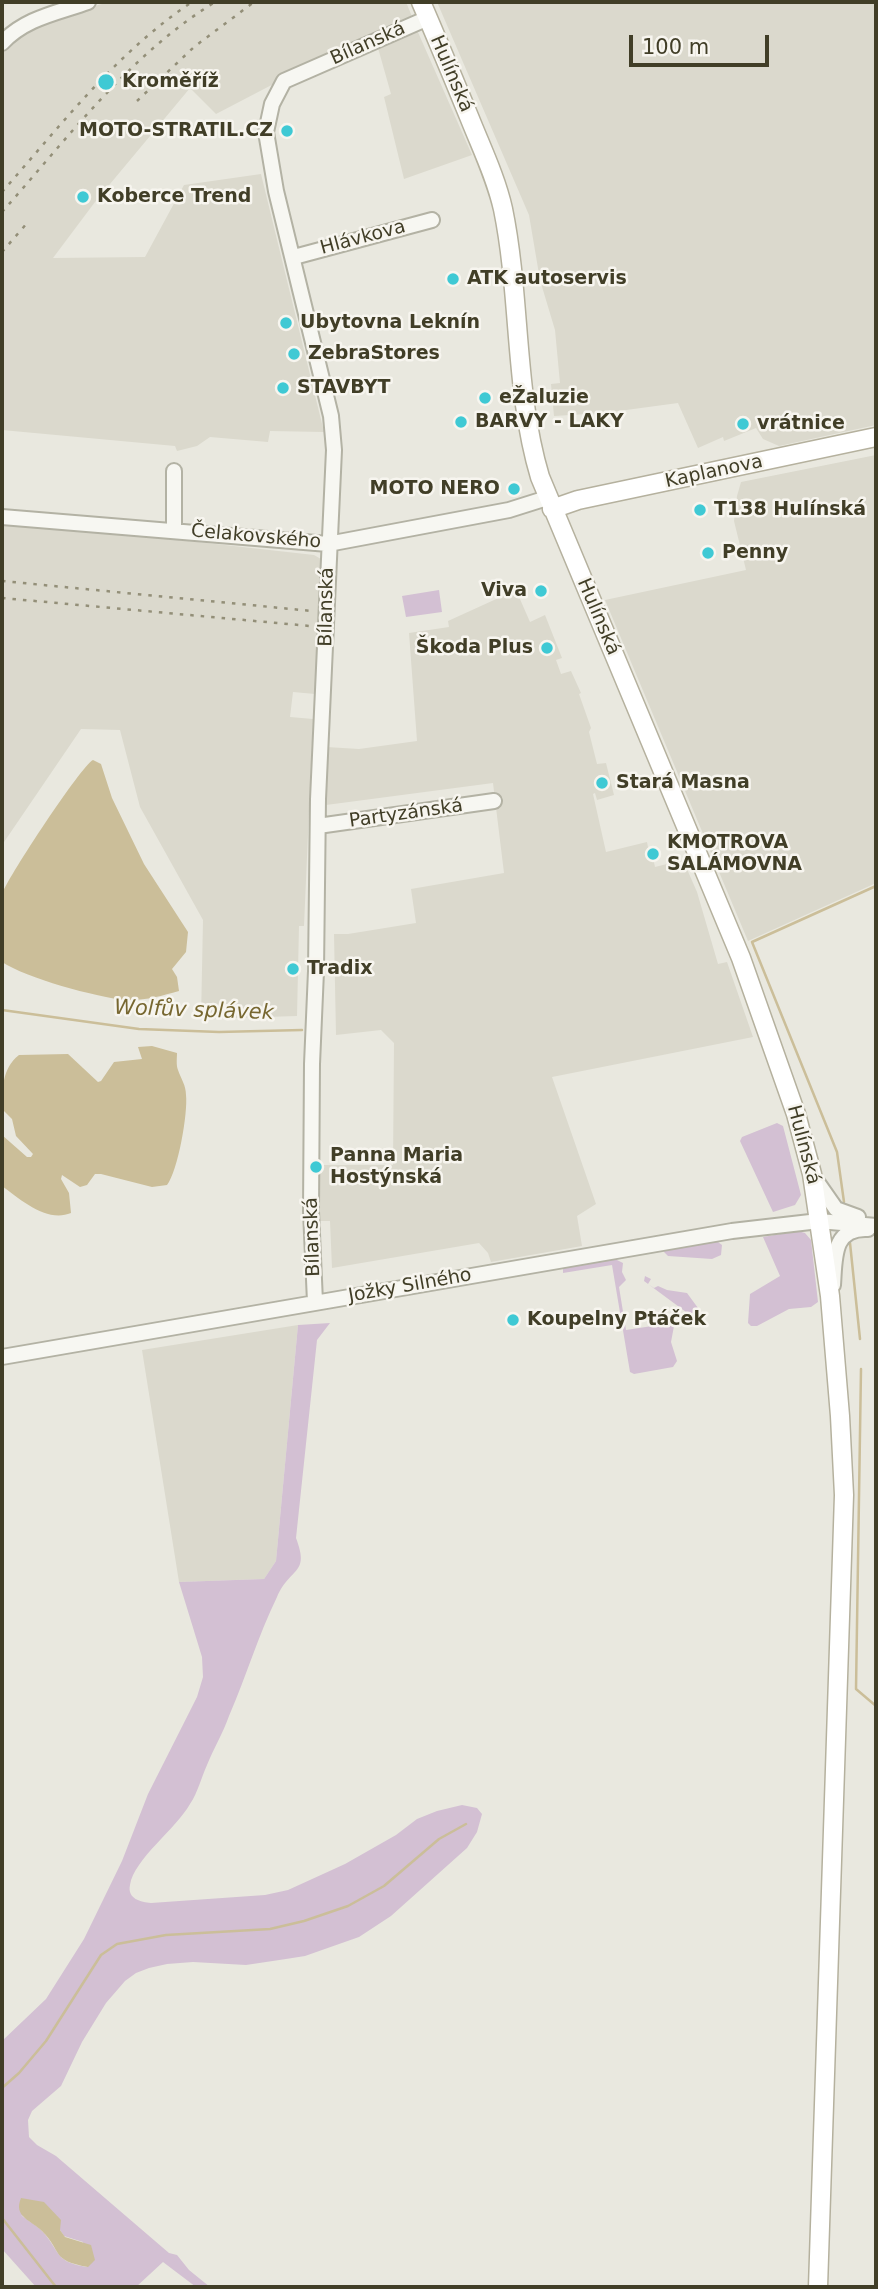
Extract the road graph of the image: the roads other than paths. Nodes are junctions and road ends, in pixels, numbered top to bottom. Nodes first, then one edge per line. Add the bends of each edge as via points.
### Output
1 (88, 2) edge
2 (424, 10) edge
3 (2, 43) edge
4 (432, 220) dead end
5 (294, 257) junction
6 (876, 437) edge
7 (174, 471) dead end
8 (550, 504) junction
9 (2, 517) edge
10 (174, 530) junction
11 (328, 544) junction
12 (494, 801) dead end
13 (318, 826) junction
14 (812, 1174) junction
15 (819, 1221) junction
16 (876, 1221) edge
17 (876, 1228) edge
18 (315, 1302) junction
19 (832, 1311) junction
20 (2, 1357) edge
21 (818, 2287) edge

1 - 3 street via 30,21
2 - 5 street, Bílanská via 284,81 276,93 266,132
2 - 8 main road, Hulínská via 502,207 533,453
4 - 5 street, Hlávkova
5 - 11 street, Bílanská via 331,416 334,450
6 - 8 main road, Kaplanova
7 - 10 street
8 - 11 street, Čelakovského
8 - 14 main road, Hulínská via 741,958
9 - 10 street, Čelakovského
10 - 11 street, Čelakovského
11 - 13 street, Bílanská
12 - 13 street, Partyzánská
13 - 18 street, Bílanská via 311,1137
14 - 15 main road, Hulínská
14 - 16 street via 836,1209
15 - 17 street, Jožky Silného
15 - 18 street, Jožky Silného via 733,1231
15 - 19 main road, Hulínská
17 - 19 street via 856,1229 840,1240
18 - 20 street, Jožky Silného
19 - 21 main road, Hulínská via 844,1523

